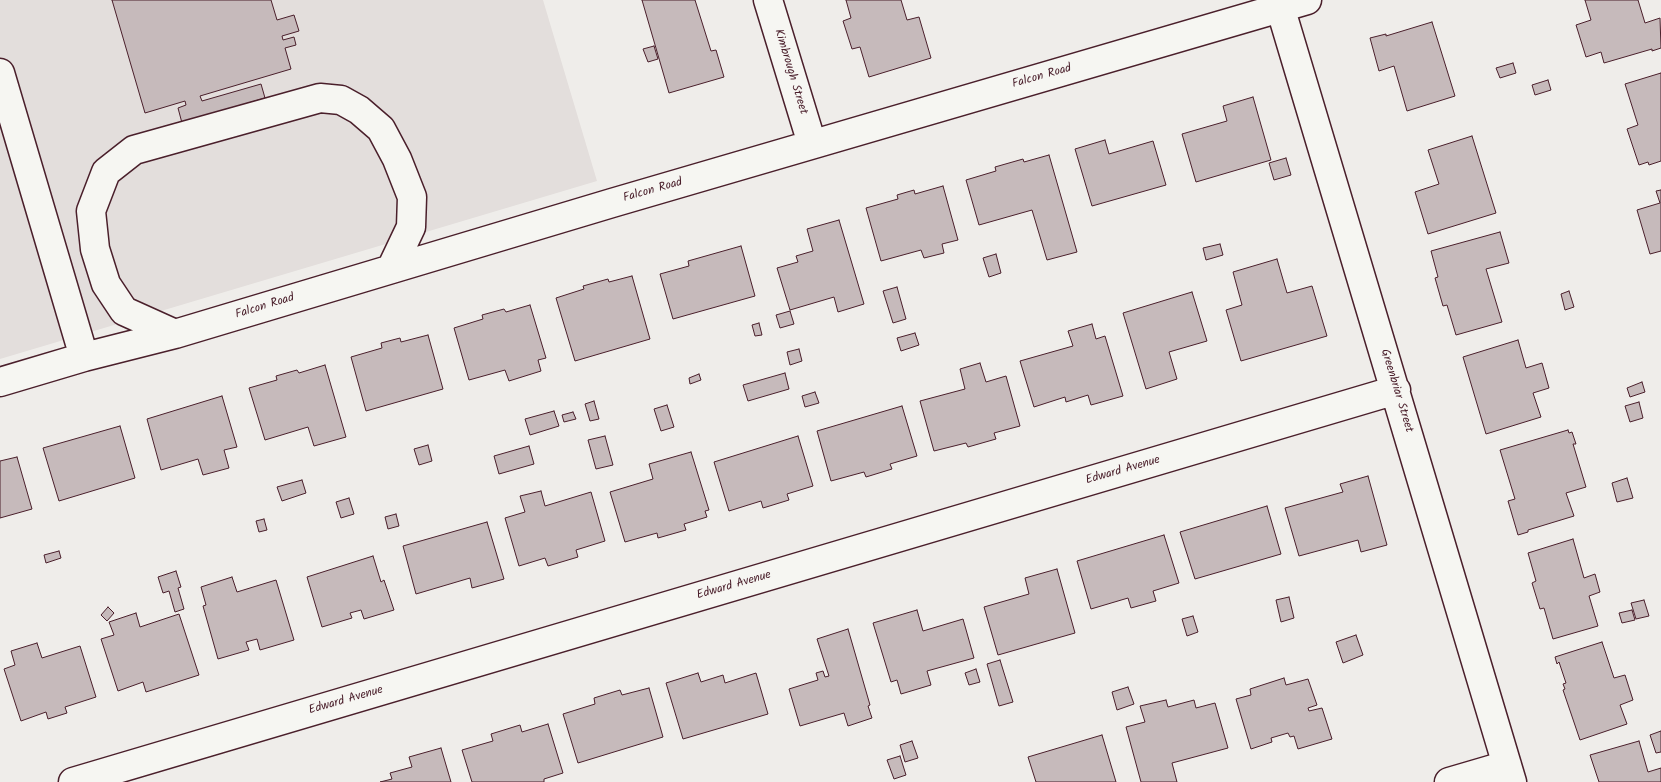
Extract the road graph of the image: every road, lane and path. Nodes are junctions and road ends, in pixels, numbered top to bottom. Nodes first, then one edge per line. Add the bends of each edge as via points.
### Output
1 (768, 0) edge
2 (1307, 0) edge
3 (1280, 4) edge
4 (0, 72) edge
5 (812, 144) junction
6 (391, 269) junction
7 (175, 334) junction
8 (84, 357) junction
9 (0, 382) edge
10 (1396, 390) junction
11 (1509, 773) edge
12 (73, 782) edge
13 (1449, 782) edge

1 - 5 street, Kimbrough Street
2 - 3 street, Falcon Road
3 - 5 street, Falcon Road
3 - 10 street, Greenbriar Street
4 - 8 street
5 - 6 street, Falcon Road
6 - 7 street, Falcon Road
6 - 7 street via 411,228 412,197 381,129 341,100 320,98 134,150 106,172 91,211 95,249 106,284 124,311
7 - 8 street, Falcon Road
8 - 9 street, Falcon Road
10 - 11 street, Greenbriar Street
10 - 12 street, Edward Avenue
11 - 13 street

